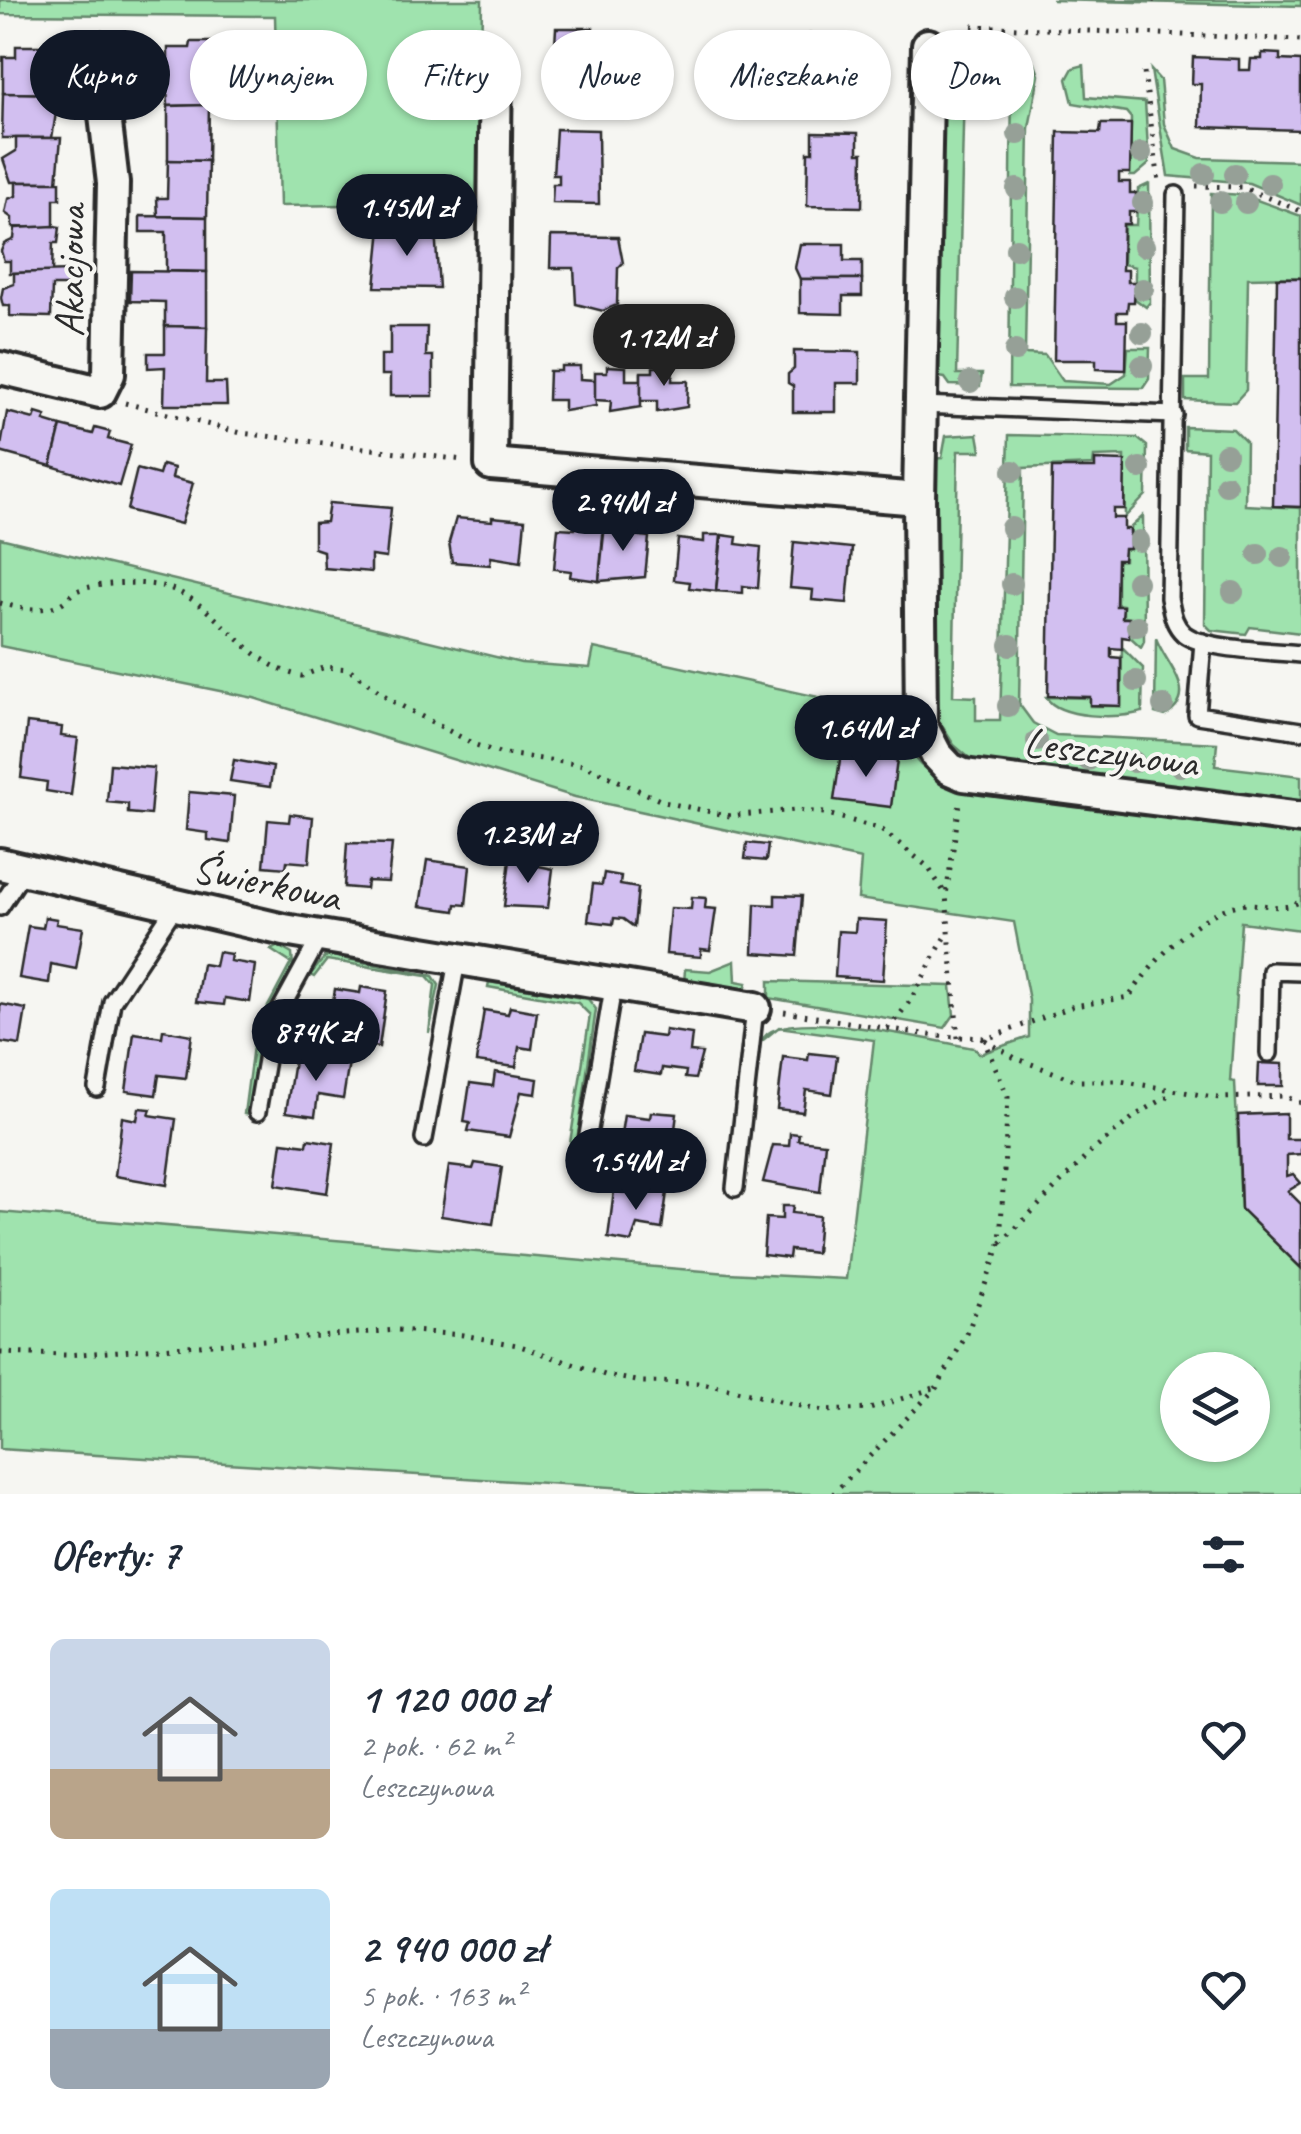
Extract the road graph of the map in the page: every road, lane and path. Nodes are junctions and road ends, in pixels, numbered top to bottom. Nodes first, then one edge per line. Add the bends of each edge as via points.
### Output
1 (972, 26) dead end
2 (1301, 40) edge
3 (1144, 72) dead end
4 (106, 120) edge
5 (495, 120) edge
6 (927, 120) edge
7 (1160, 185) dead end
8 (1176, 194) dead end
9 (0, 368) edge
10 (100, 392) junction
11 (921, 406) junction
12 (1174, 415) junction
13 (491, 464) junction
14 (919, 500) junction
15 (0, 603) edge
16 (1203, 642) junction
17 (1301, 654) edge
18 (1301, 730) edge
19 (964, 775) junction
20 (1301, 818) edge
21 (12, 867) edge
22 (946, 895) junction
23 (1301, 901) edge
24 (176, 905) junction
25 (0, 907) edge
26 (948, 933) junction
27 (320, 936) junction
28 (456, 961) junction
29 (1301, 972) edge
30 (613, 988) junction
31 (755, 1008) junction
32 (888, 1028) junction
33 (958, 1038) junction
34 (983, 1038) junction
35 (1269, 1054) dead end
36 (97, 1088) dead end
37 (1175, 1093) junction
38 (1301, 1104) edge
39 (257, 1112) dead end
40 (424, 1139) dead end
41 (585, 1153) dead end
42 (736, 1188) dead end
43 (1000, 1244) junction
44 (0, 1353) edge
45 (937, 1387) junction
46 (832, 1494) edge

1 - 2 path
3 - 7 path
4 - 10 street, Akacjowa via 113,183 108,374
5 - 13 street
6 - 11 street, Leszczynowa
8 - 12 lane
9 - 10 street, Akacjowa
10 - 13 path via 146,412 241,433
11 - 12 lane
11 - 14 street, Leszczynowa
12 - 16 lane via 1169,598 1173,620
13 - 14 street
14 - 19 street, Leszczynowa via 920,725 936,754
15 - 22 path via 55,606 82,588 163,586 279,668 302,676 325,667 348,670 392,702 476,746 584,764 698,811 730,816 796,810 880,829 928,867
16 - 17 lane
16 - 18 lane via 1197,716
19 - 20 street, Leszczynowa
19 - 22 path
21 - 24 street, Świerkowa
21 - 25 lane
22 - 26 path
23 - 34 path via 1287,909 1224,908 1173,940 1129,997 1074,1006
24 - 27 street, Świerkowa
24 - 36 lane via 112,1002
26 - 32 path via 914,1001
26 - 33 path
27 - 28 street, Świerkowa
27 - 39 lane via 272,1026
28 - 30 street, Świerkowa
28 - 40 lane
29 - 35 lane via 1272,971
30 - 31 street, Świerkowa
30 - 41 lane
31 - 32 path
31 - 42 lane
32 - 33 path
33 - 34 path
34 - 37 path via 1014,1058 1078,1081 1120,1081
34 - 43 path via 1008,1097
37 - 38 path via 1284,1096
37 - 43 path via 1090,1152
43 - 45 path via 967,1334
44 - 45 path via 67,1355 398,1330 517,1345 605,1375 702,1382 822,1411 870,1409
45 - 46 path

